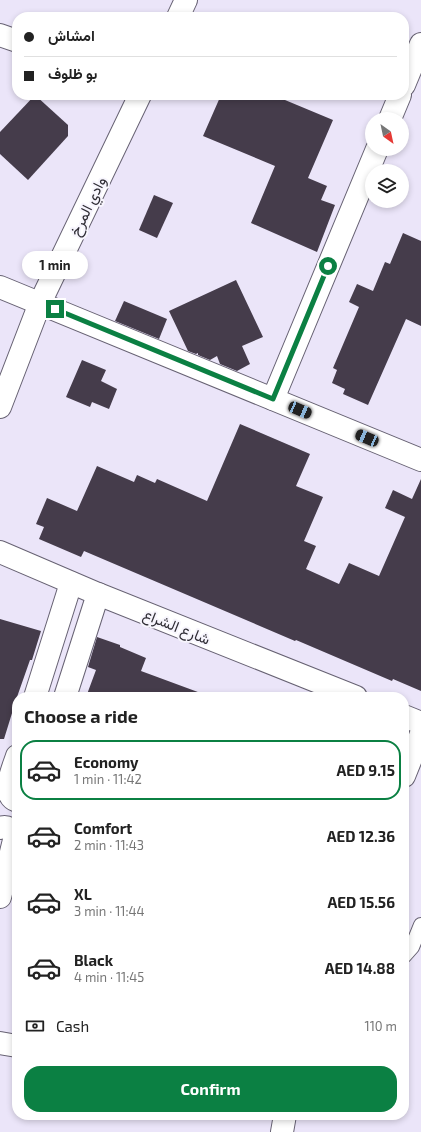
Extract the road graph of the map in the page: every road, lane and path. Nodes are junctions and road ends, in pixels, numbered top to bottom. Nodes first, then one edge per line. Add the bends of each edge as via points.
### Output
1 (186, 0) edge
2 (180, 12) edge
3 (0, 35) edge
4 (12, 40) edge
5 (421, 44) edge
6 (409, 73) edge
7 (138, 100) edge
8 (398, 100) edge
9 (393, 112) edge
10 (374, 156) edge
11 (0, 287) edge
12 (40, 303) junction
13 (273, 399) junction
14 (0, 406) edge
15 (421, 460) edge
16 (0, 552) edge
17 (71, 583) junction
18 (98, 594) junction
19 (44, 667) junction
20 (72, 676) junction
21 (36, 692) edge
22 (67, 692) edge
23 (343, 692) edge
24 (409, 718) edge
25 (421, 723) edge
26 (421, 734) edge
27 (409, 764) edge
28 (12, 774) edge
29 (12, 798) edge
30 (0, 828) edge
31 (12, 830) edge
32 (12, 848) edge
33 (1, 891) edge
34 (421, 924) edge
35 (409, 950) edge
36 (0, 1043) edge
37 (12, 1045) edge
38 (284, 1120) edge
39 (282, 1132) edge

1 - 2 street
3 - 4 street
5 - 6 street
7 - 12 street, وادي المرخ
8 - 9 street
10 - 13 street
11 - 12 street
12 - 13 street
12 - 14 street, وادي المرخ
13 - 15 street
16 - 17 street, شارع الشراع
17 - 18 street, شارع الشراع
17 - 19 street
18 - 20 street
18 - 23 street, شارع الشراع
19 - 20 street
19 - 21 street
20 - 22 street
24 - 25 street
26 - 27 street
28 - 29 street via 8,789
30 - 31 street via 8,827
32 - 33 street
34 - 35 lane
36 - 37 street
38 - 39 street

